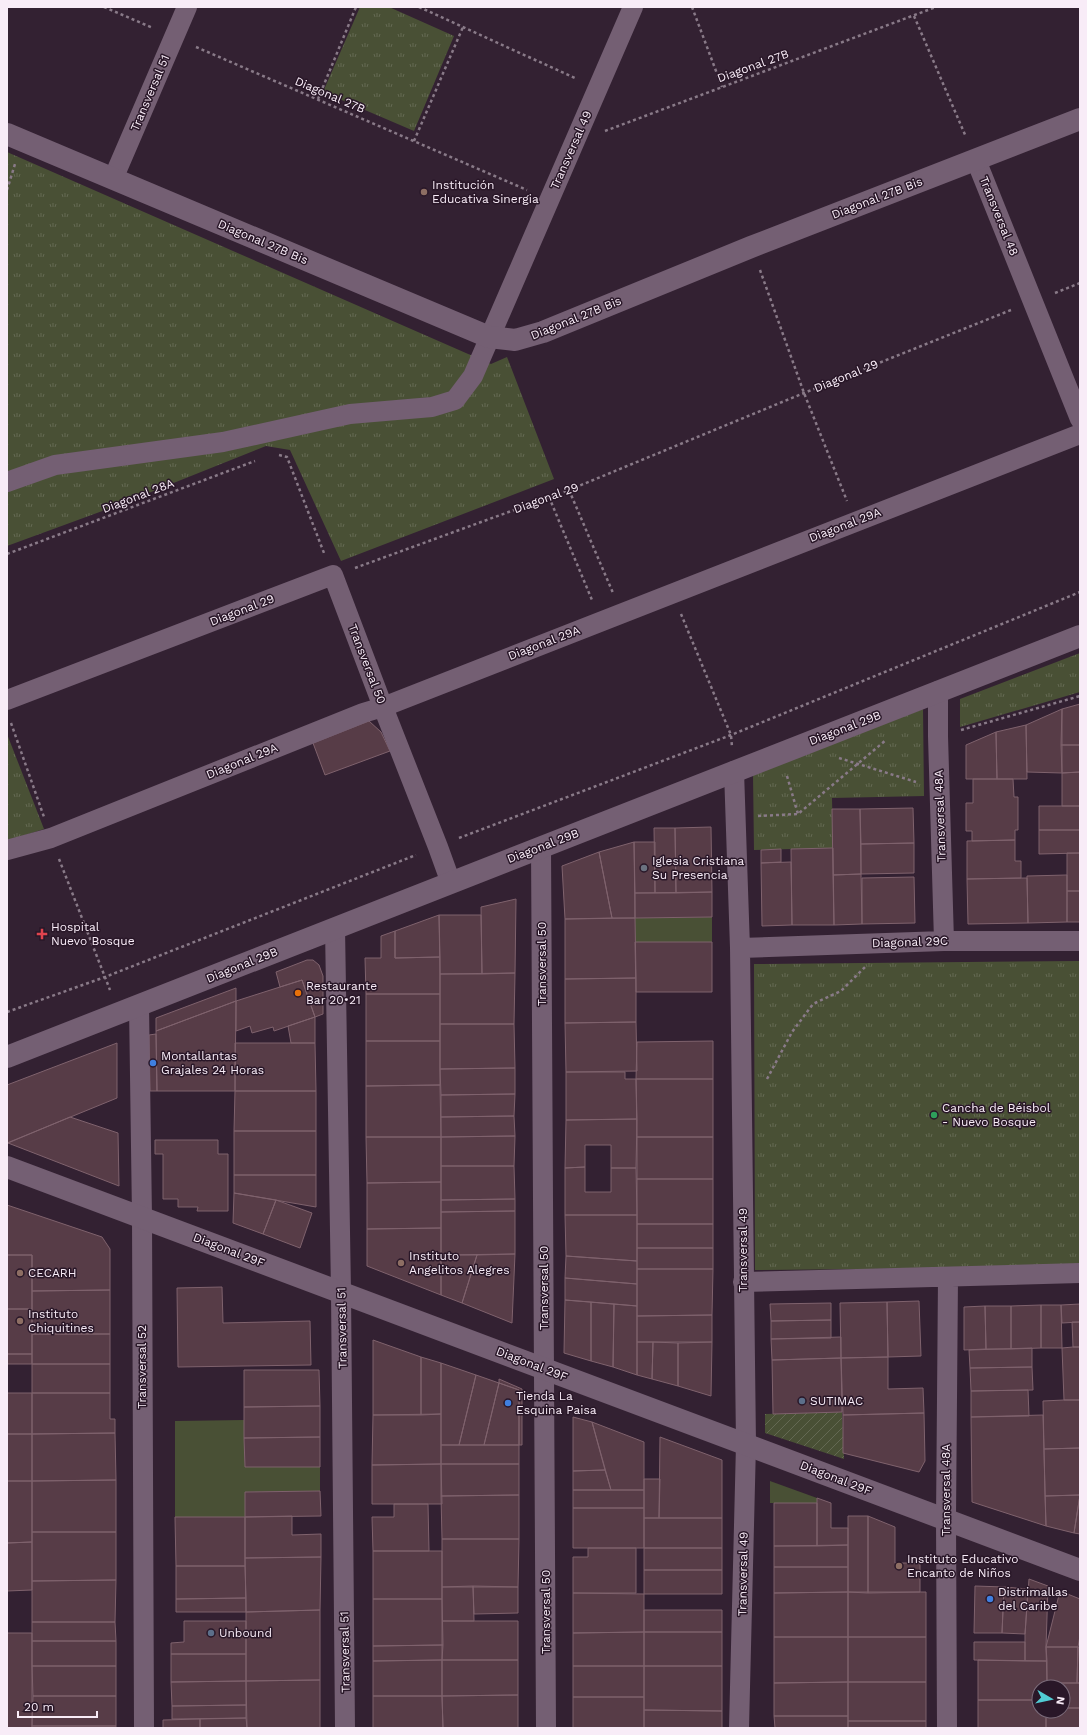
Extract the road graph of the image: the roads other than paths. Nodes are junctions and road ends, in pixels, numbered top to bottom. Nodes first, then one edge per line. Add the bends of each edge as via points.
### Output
1 (187, 7) edge
2 (634, 7) edge
3 (1080, 119) edge
4 (7, 134) edge
5 (976, 160) junction
6 (113, 180) junction
7 (489, 337) junction
8 (1080, 418) edge
9 (1080, 434) edge
10 (7, 482) edge
11 (333, 576) joint
12 (1080, 636) edge
13 (938, 691) junction
14 (7, 700) edge
15 (383, 707) junction
16 (734, 771) junction
17 (541, 847) junction
18 (7, 850) edge
19 (451, 883) junction
20 (335, 928) junction
21 (944, 941) junction
22 (1080, 941) edge
23 (740, 948) junction
24 (129, 1009) junction
25 (7, 1057) edge
26 (7, 1167) edge
27 (142, 1217) junction
28 (1080, 1273) edge
29 (948, 1276) junction
30 (743, 1282) junction
31 (341, 1292) junction
32 (545, 1369) junction
33 (746, 1444) junction
34 (946, 1519) junction
35 (1080, 1570) edge
36 (144, 1728) edge
37 (345, 1728) edge
38 (546, 1728) edge
39 (739, 1728) edge
40 (947, 1728) edge

1 - 6 street, Transversal 51
2 - 7 street, Transversal 49
3 - 5 street, Diagonal 27B Bis
4 - 6 street, Diagonal 27B Bis
5 - 7 street, Diagonal 27B Bis via 529,337 515,340
5 - 8 street, Transversal 48
6 - 7 street, Diagonal 27B Bis
7 - 10 street, Transversal 49 via 473,376 455,400 432,407 350,414 222,442 54,465
9 - 15 street, Diagonal 29A
11 - 14 street, Diagonal 29
11 - 15 street, Transversal 50
12 - 13 street, Diagonal 29B
13 - 16 street, Diagonal 29B
13 - 21 street, Transversal 48A
15 - 18 street, Diagonal 29A via 51,838
15 - 19 street, Transversal 50
16 - 17 street, Diagonal 29B
16 - 23 street, Transversal 49
17 - 19 street, Diagonal 29B
17 - 32 street, Transversal 50
19 - 20 street, Diagonal 29B
20 - 24 street, Diagonal 29B
20 - 31 street, Transversal 51
21 - 22 street, Diagonal 29C
21 - 23 street, Diagonal 29C
23 - 30 street, Transversal 49
24 - 25 street, Diagonal 29B
24 - 27 street, Transversal 52
26 - 27 street, Diagonal 29F
27 - 31 street, Diagonal 29F
27 - 36 street, Transversal 52
28 - 29 street
29 - 30 street
29 - 34 street, Transversal 48A
30 - 33 street, Transversal 49
31 - 32 street, Diagonal 29F
31 - 37 street, Transversal 51
32 - 33 street, Diagonal 29F
32 - 38 street, Transversal 50
33 - 34 street, Diagonal 29F
33 - 39 street, Transversal 49
34 - 35 street, Diagonal 29F
34 - 40 street, Transversal 48A

